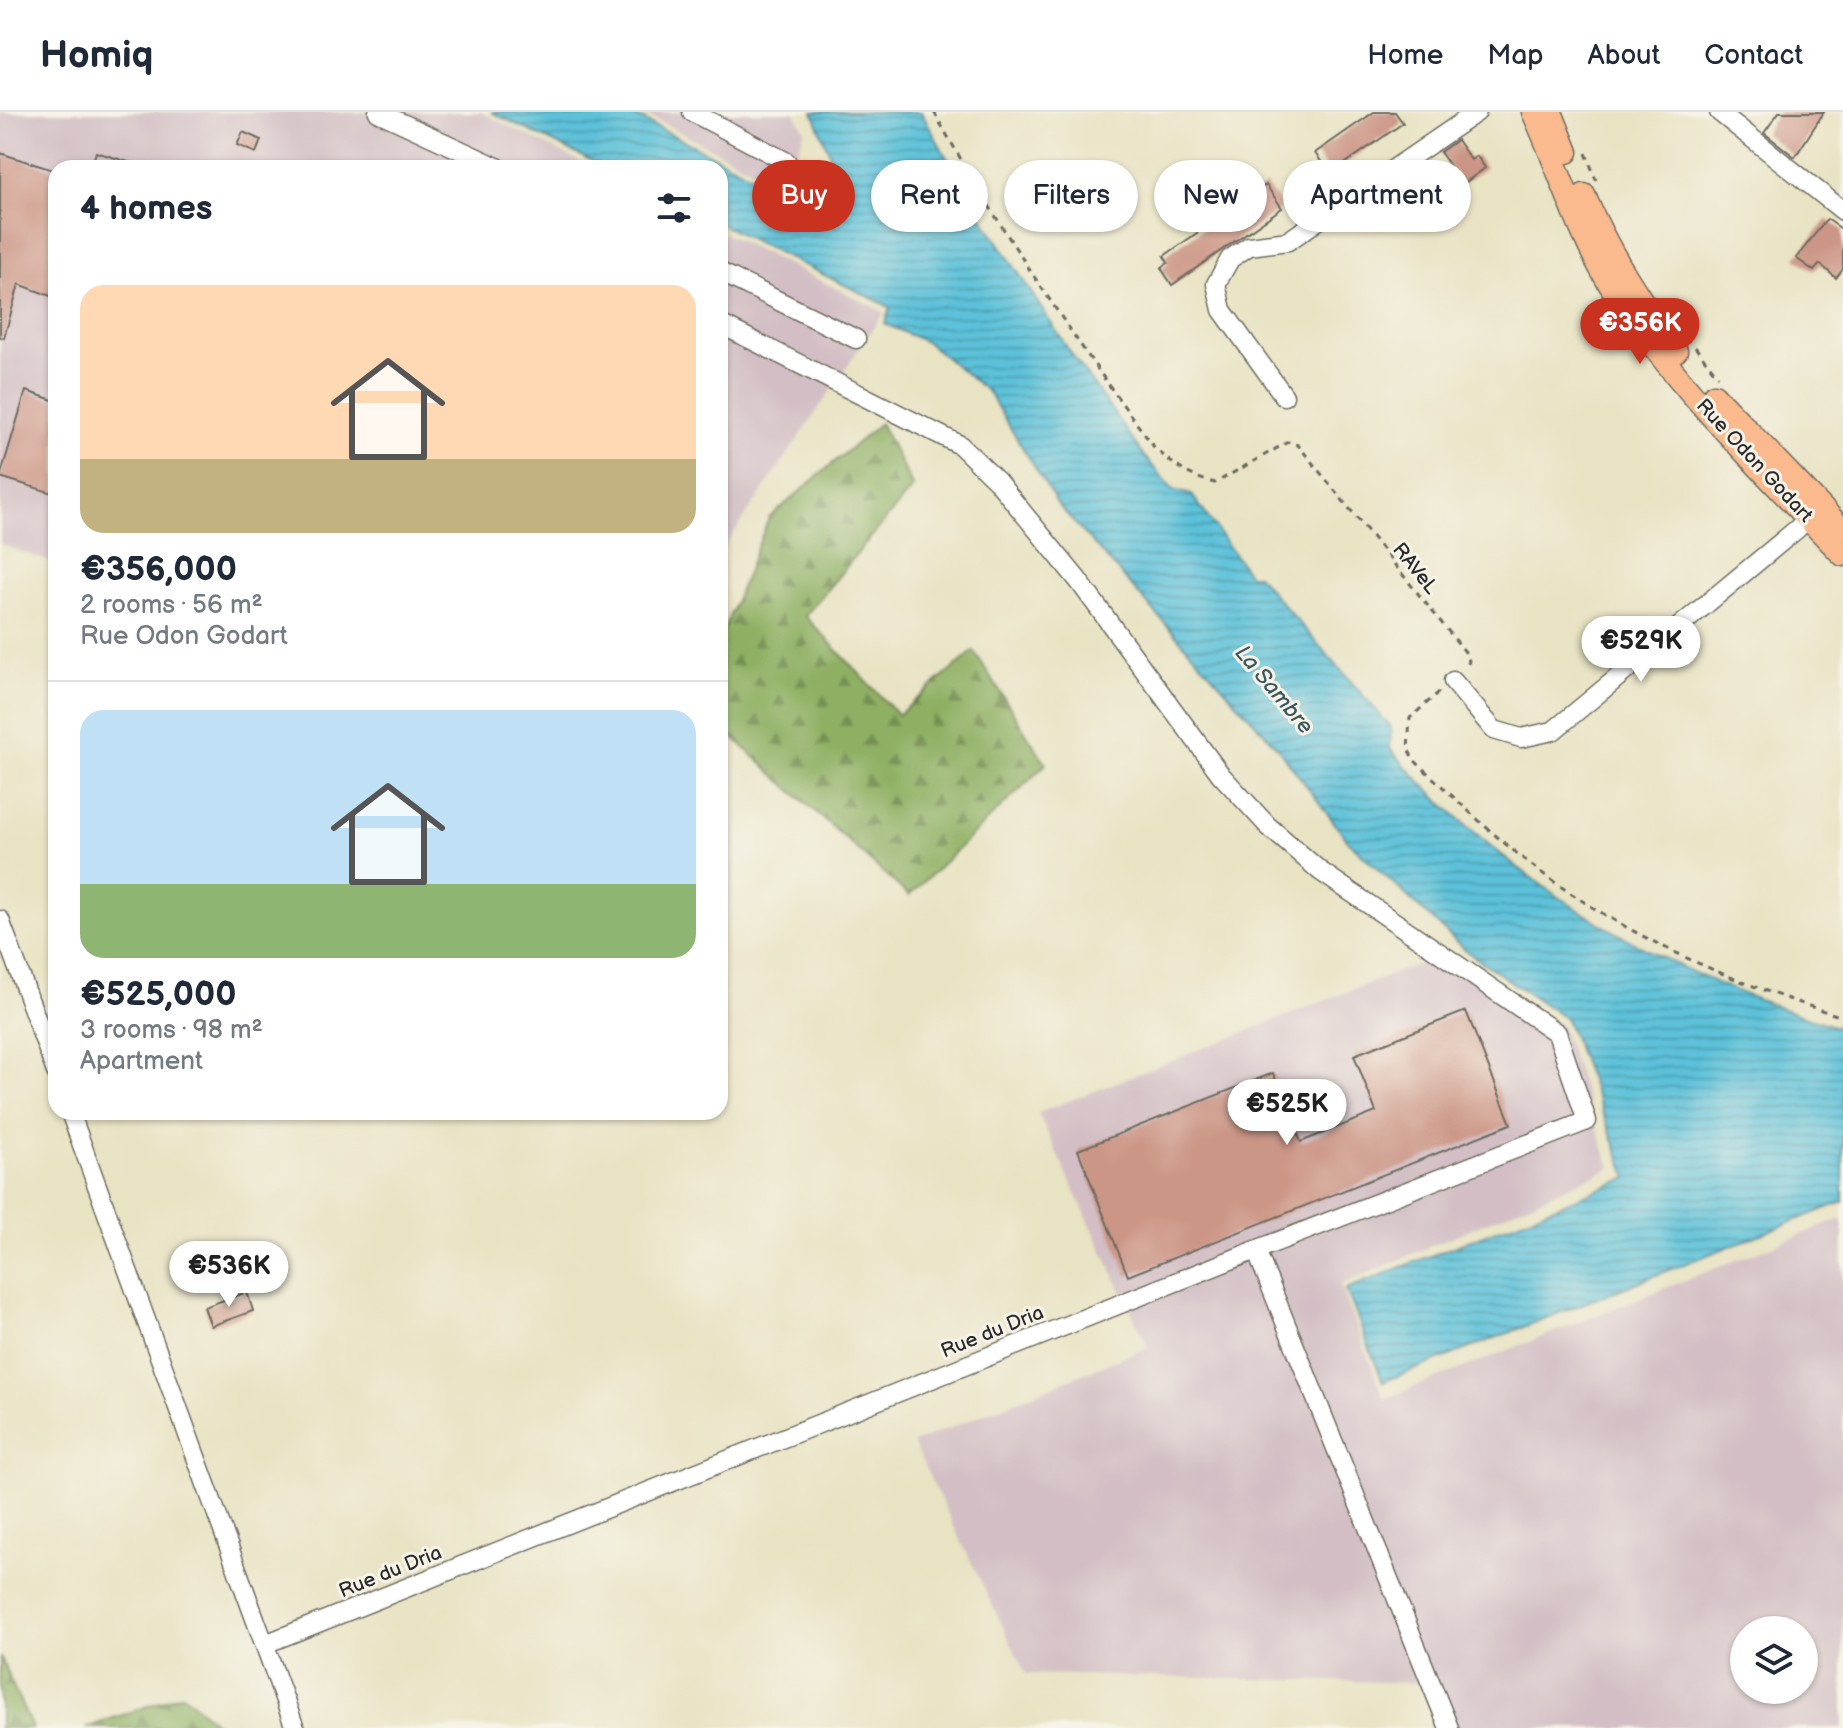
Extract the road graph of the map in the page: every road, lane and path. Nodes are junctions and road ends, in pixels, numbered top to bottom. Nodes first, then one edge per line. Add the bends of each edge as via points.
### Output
1 (378, 112) edge
2 (692, 112) edge
3 (934, 112) edge
4 (1477, 112) edge
5 (1533, 112) edge
6 (1551, 112) edge
7 (1719, 112) edge
8 (1584, 150) dead end
9 (482, 160) edge
10 (783, 160) edge
11 (1600, 188) dead end
12 (1843, 211) edge
13 (728, 276) edge
14 (728, 328) edge
15 (856, 339) dead end
16 (1690, 341) dead end
17 (1718, 375) dead end
18 (1284, 396) dead end
19 (1814, 512) junction
20 (1843, 530) edge
21 (1843, 555) edge
22 (1453, 681) junction
23 (0, 920) edge
24 (1843, 1017) edge
25 (48, 1050) edge
26 (73, 1120) edge
27 (1256, 1250) junction
28 (265, 1644) junction
29 (295, 1728) edge
30 (1449, 1728) edge

1 - 9 street
2 - 10 street
3 - 22 path, RAVeL via 1054,309 1154,447 1194,478 1215,483 1288,442 1298,445 1466,653 1467,669
4 - 18 street via 1288,241 1249,246 1230,259 1216,284 1222,310
5 - 19 main road, Rue Odon Godart via 1614,292 1670,368
6 - 19 main road, Rue Odon Godart via 1594,218 1635,293 1682,361
7 - 12 street
8 - 11 path
13 - 15 street
14 - 27 street, Rue du Dria via 960,445 997,481 1078,580 1221,775 1268,826 1320,871 1557,1033 1587,1121
16 - 17 path
19 - 20 main road, Rue Odon Godart
19 - 21 main road, Rue Odon Godart
19 - 22 street via 1553,731 1521,738 1494,730
22 - 24 path via 1410,718 1408,749 1510,848 1646,938 1776,996
23 - 25 street
26 - 28 street
27 - 28 street, Rue du Dria
27 - 30 street
28 - 29 street

